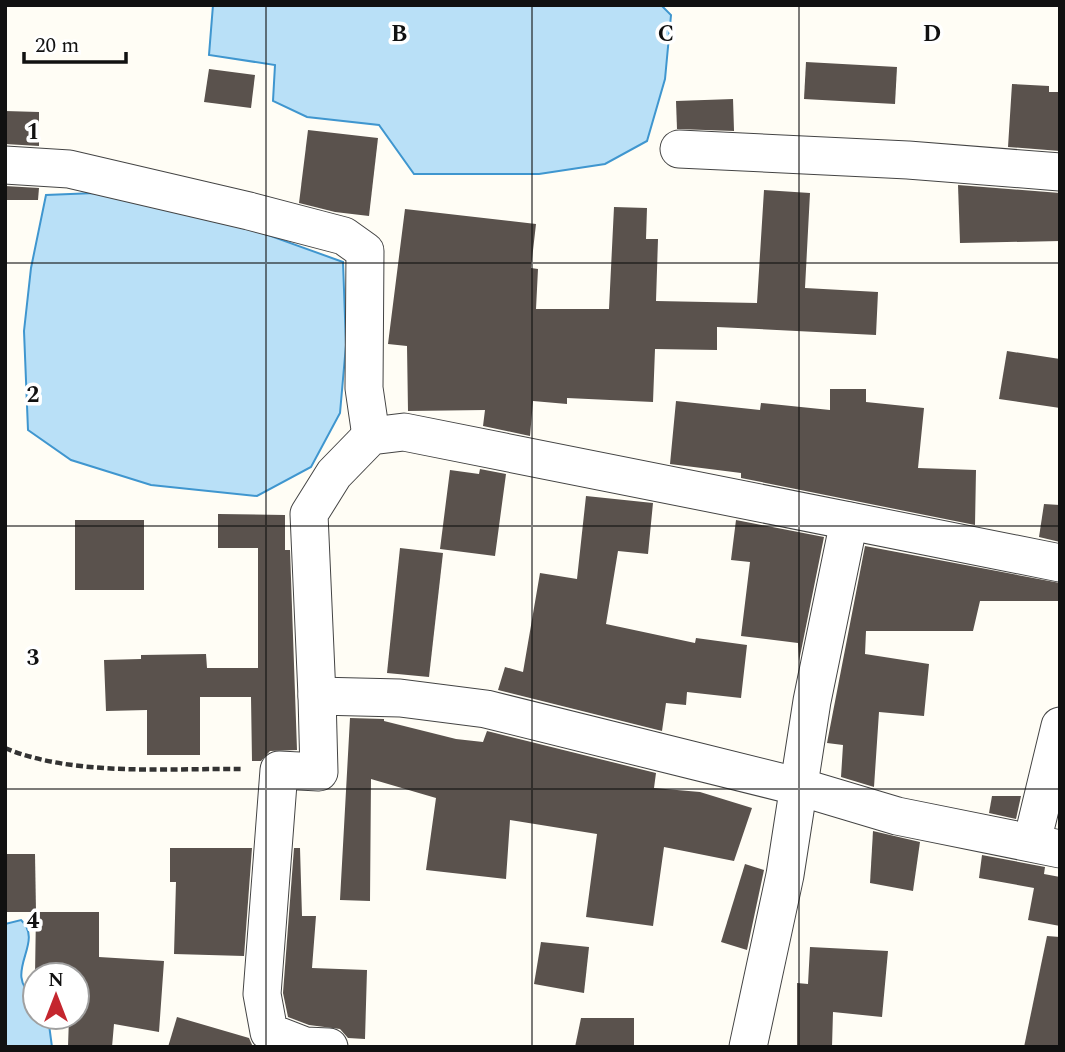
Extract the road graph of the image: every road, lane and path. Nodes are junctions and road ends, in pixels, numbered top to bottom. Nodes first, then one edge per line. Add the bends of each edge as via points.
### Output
1 (679, 149) dead end
2 (5, 165) edge
3 (1060, 172) edge
4 (371, 436) junction
5 (849, 521) junction
6 (1060, 563) edge
7 (317, 696) junction
8 (1060, 726) edge
9 (5, 748) edge
10 (279, 770) junction
11 (800, 788) junction
12 (1046, 845) edge
13 (329, 1047) edge
14 (748, 1047) edge

1 - 3 street
2 - 4 street via 69,169 250,211 344,236 365,251 364,388
4 - 5 street via 404,432
4 - 7 street via 334,474 309,514
5 - 6 street
5 - 11 street via 812,701
7 - 10 street via 319,772
7 - 11 street via 400,698 486,709
8 - 12 street
9 - 10 path via 27,758 88,766
10 - 13 street via 262,994 269,1032 305,1046
11 - 12 street via 897,816
11 - 14 street

